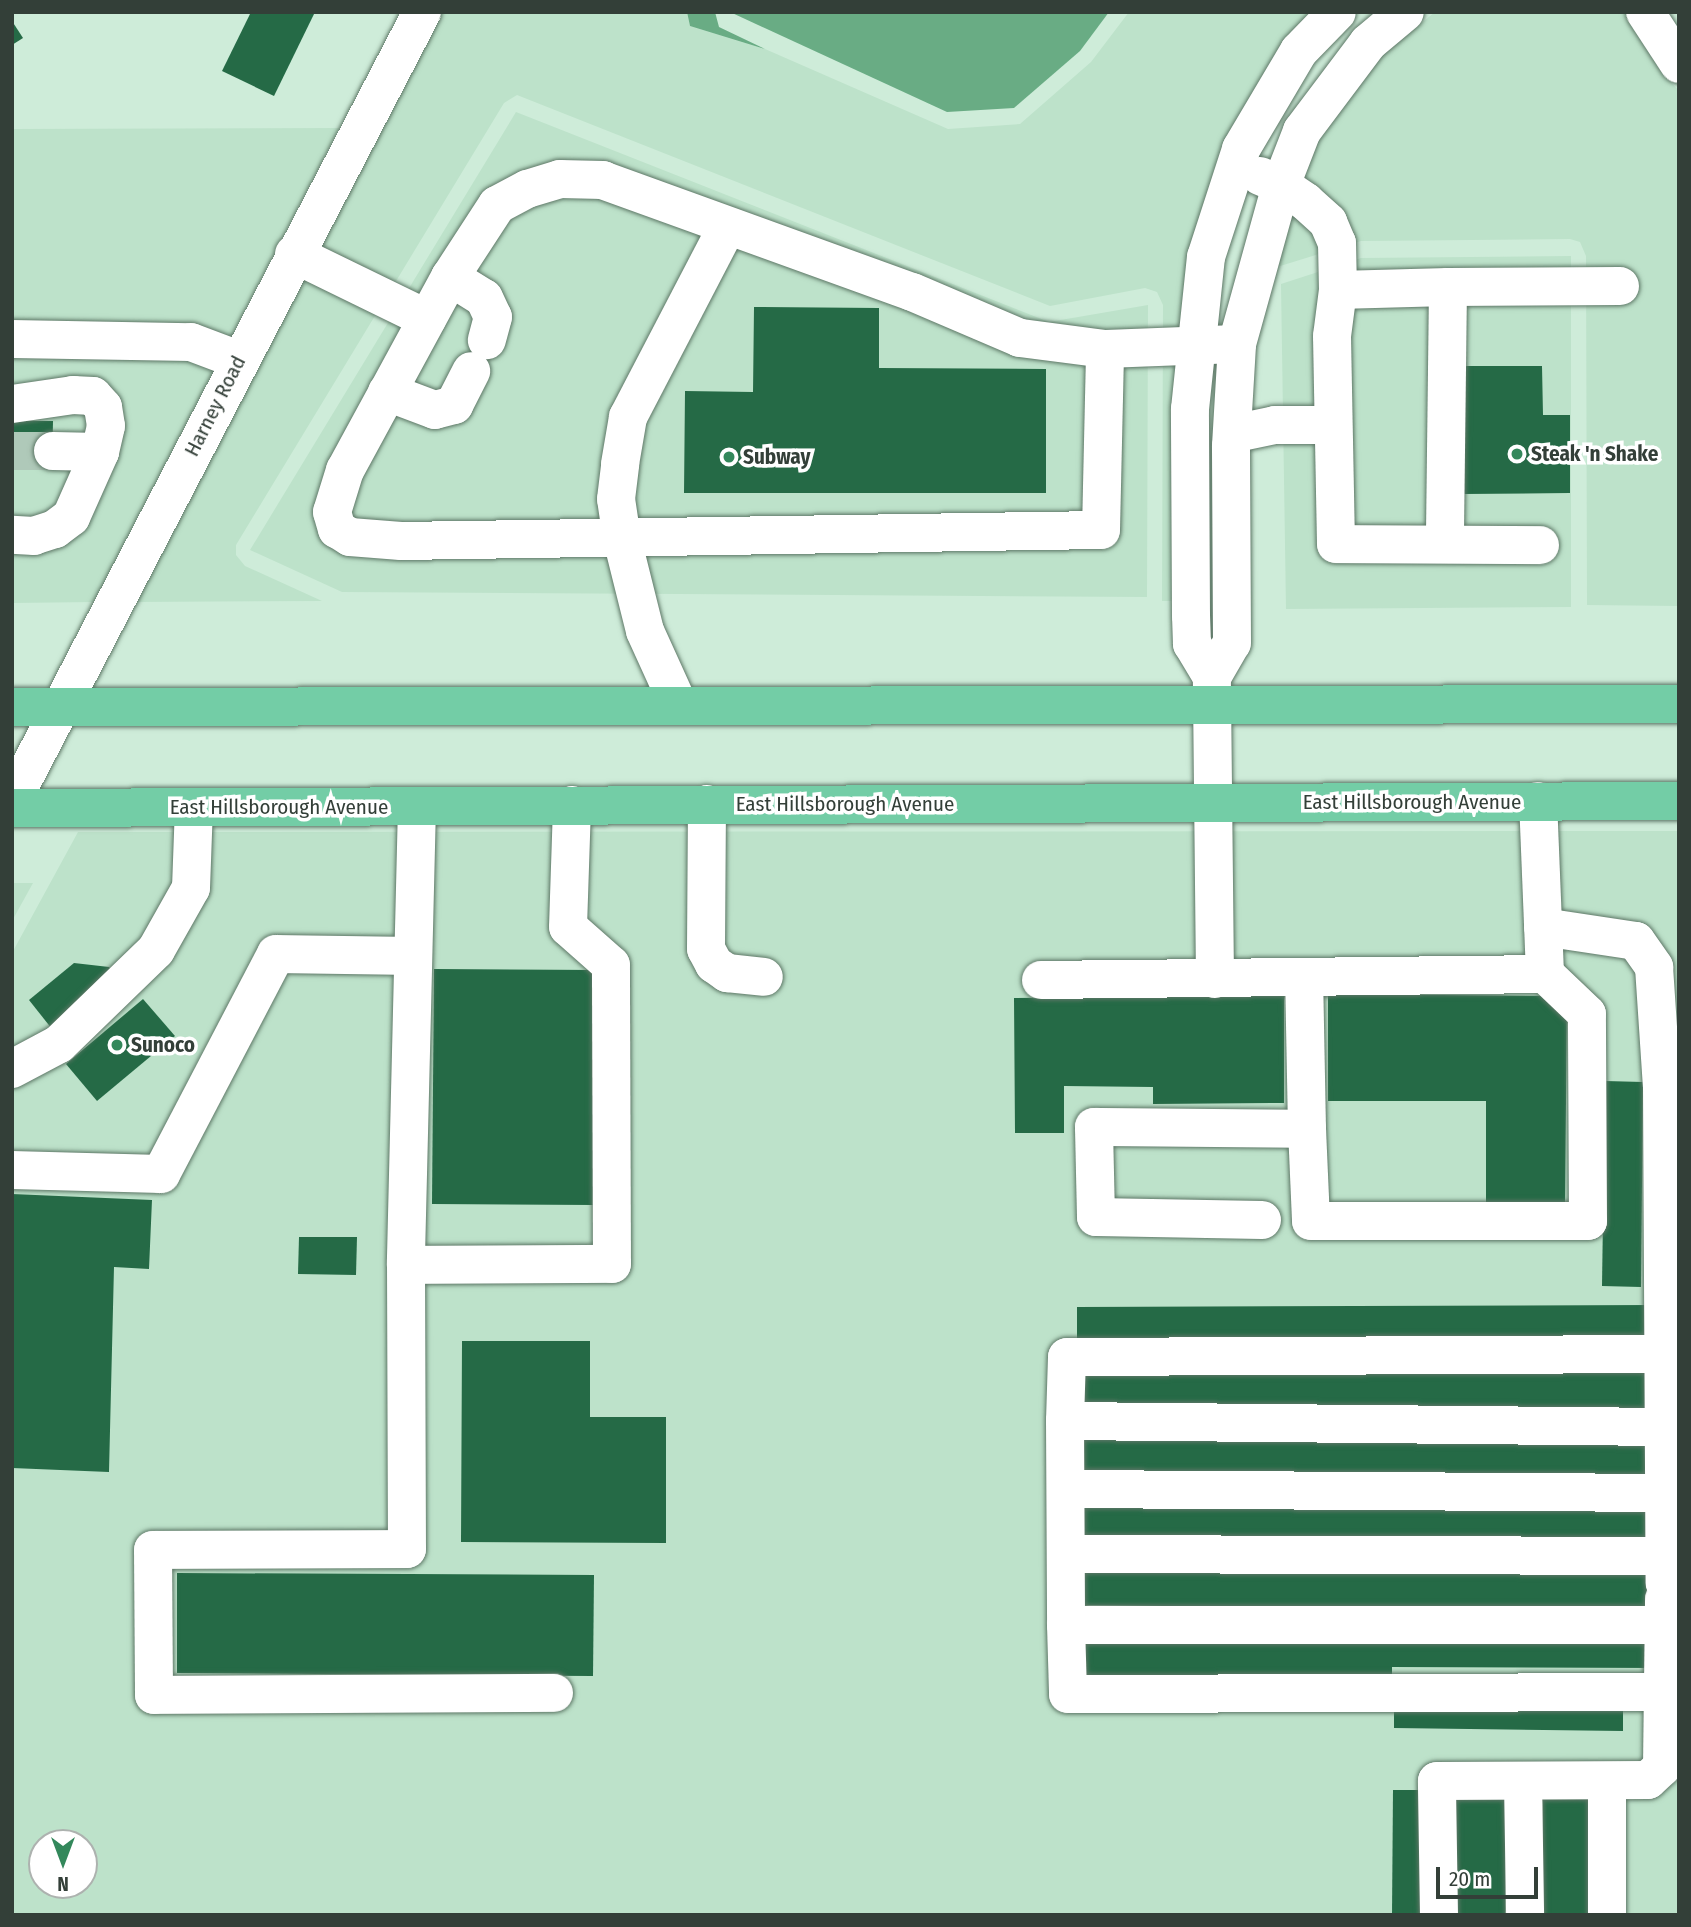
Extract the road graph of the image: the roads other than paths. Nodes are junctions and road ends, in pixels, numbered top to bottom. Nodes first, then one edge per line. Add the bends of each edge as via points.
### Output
1 (422, 12) edge
2 (1337, 12) edge
3 (1405, 12) edge
4 (1645, 12) edge
5 (1679, 64) edge
6 (1236, 166) junction
7 (1281, 185) junction
8 (727, 227) junction
9 (294, 254) junction
10 (450, 277) junction
11 (1620, 286) dead end
12 (1448, 287) junction
13 (1338, 290) junction
14 (427, 318) junction
15 (12, 339) edge
16 (1237, 344) junction
17 (1195, 345) junction
18 (1105, 349) junction
19 (239, 360) junction
20 (387, 392) junction
21 (12, 405) edge
22 (1332, 425) junction
23 (1232, 434) junction
24 (53, 451) tunnel mouth
25 (100, 452) junction
26 (12, 536) edge
27 (622, 539) junction
28 (1445, 544) junction
29 (1540, 545) dead end
30 (1213, 691) junction
31 (1679, 704) edge
32 (679, 706) junction
33 (12, 707) edge
34 (60, 707) junction
35 (12, 801) edge
36 (1538, 801) junction
37 (1679, 801) edge
38 (1214, 802) junction
39 (707, 804) junction
40 (572, 805) junction
41 (417, 806) junction
42 (194, 807) junction
43 (12, 808) edge
44 (1543, 927) junction
45 (413, 956) junction
46 (1545, 974) junction
47 (764, 977) dead end
48 (1304, 978) junction
49 (1215, 979) junction
50 (1041, 980) dead end
51 (12, 1069) edge
52 (1671, 1096) edge
53 (1307, 1129) junction
54 (12, 1170) edge
55 (1262, 1220) dead end
56 (405, 1265) junction
57 (1664, 1354) junction
58 (1065, 1421) junction
59 (1664, 1427) junction
60 (1066, 1489) junction
61 (1664, 1493) junction
62 (1066, 1555) junction
63 (1669, 1574) edge
64 (1066, 1625) junction
65 (1664, 1625) junction
66 (1664, 1692) junction
67 (554, 1693) dead end
68 (1523, 1781) junction
69 (1607, 1781) junction
70 (1439, 1915) edge
71 (1525, 1915) edge
72 (1607, 1915) edge

1 - 9 street, Harney Road
2 - 6 street via 1299,51 1241,149
3 - 7 street via 1368,43 1302,131
4 - 5 street
6 - 7 street
6 - 17 street via 1206,257
7 - 13 street via 1328,222 1337,243
7 - 16 street
8 - 10 street via 603,180 561,179 527,189 497,205
8 - 18 street via 912,292 1020,338
8 - 27 street via 628,417 616,499
9 - 14 street
9 - 19 street, Harney Road
10 - 14 street
10 - 20 street via 484,298 493,317 454,405 435,410
11 - 12 street
12 - 13 street
12 - 28 street
13 - 22 street via 1332,336
14 - 20 street
15 - 19 street via 191,342
16 - 17 street
16 - 23 street
17 - 18 street
17 - 30 street via 1190,409 1192,644
18 - 27 street via 1101,530
19 - 34 street, Harney Road
20 - 27 street via 345,470 332,512 343,533 401,541
21 - 25 street via 93,396 103,407 106,426
22 - 23 street via 1275,425
22 - 28 street via 1336,544
23 - 30 street via 1233,643
24 - 25 street
25 - 26 street via 71,517 34,536
27 - 32 street via 645,631
28 - 29 street
30 - 31 main road
30 - 32 main road
30 - 38 street
32 - 34 main road
33 - 34 main road
34 - 35 street, Harney Road
36 - 37 main road, East Hillsborough Avenue
36 - 38 main road, East Hillsborough Avenue
36 - 44 street
38 - 39 main road, East Hillsborough Avenue
38 - 49 street
39 - 40 main road, East Hillsborough Avenue
39 - 47 street via 706,949 714,964 727,972
40 - 41 main road, East Hillsborough Avenue
40 - 56 street via 568,927 611,965 612,1264
41 - 42 main road, East Hillsborough Avenue
41 - 45 street
42 - 43 main road, East Hillsborough Avenue
42 - 51 street via 191,888 156,950 60,1044
44 - 46 street
44 - 52 street via 1636,941 1654,967
45 - 54 street via 276,954 161,1174
45 - 56 street
46 - 48 street
46 - 53 street via 1587,1014 1588,1221 1311,1221
48 - 49 street
48 - 53 street
49 - 50 street
52 - 57 street
53 - 55 street via 1094,1127 1096,1217
56 - 67 street via 407,1549 153,1550 153,1695
57 - 58 street via 1067,1357
57 - 59 street
58 - 59 street
58 - 60 street
59 - 61 street
60 - 61 street
60 - 62 street
61 - 63 street
62 - 63 street
62 - 64 street
63 - 65 street
64 - 65 street
64 - 66 street via 1068,1694
65 - 66 street
66 - 69 street via 1662,1767 1648,1780
68 - 69 street
68 - 70 street via 1437,1781
68 - 71 street
69 - 72 street

